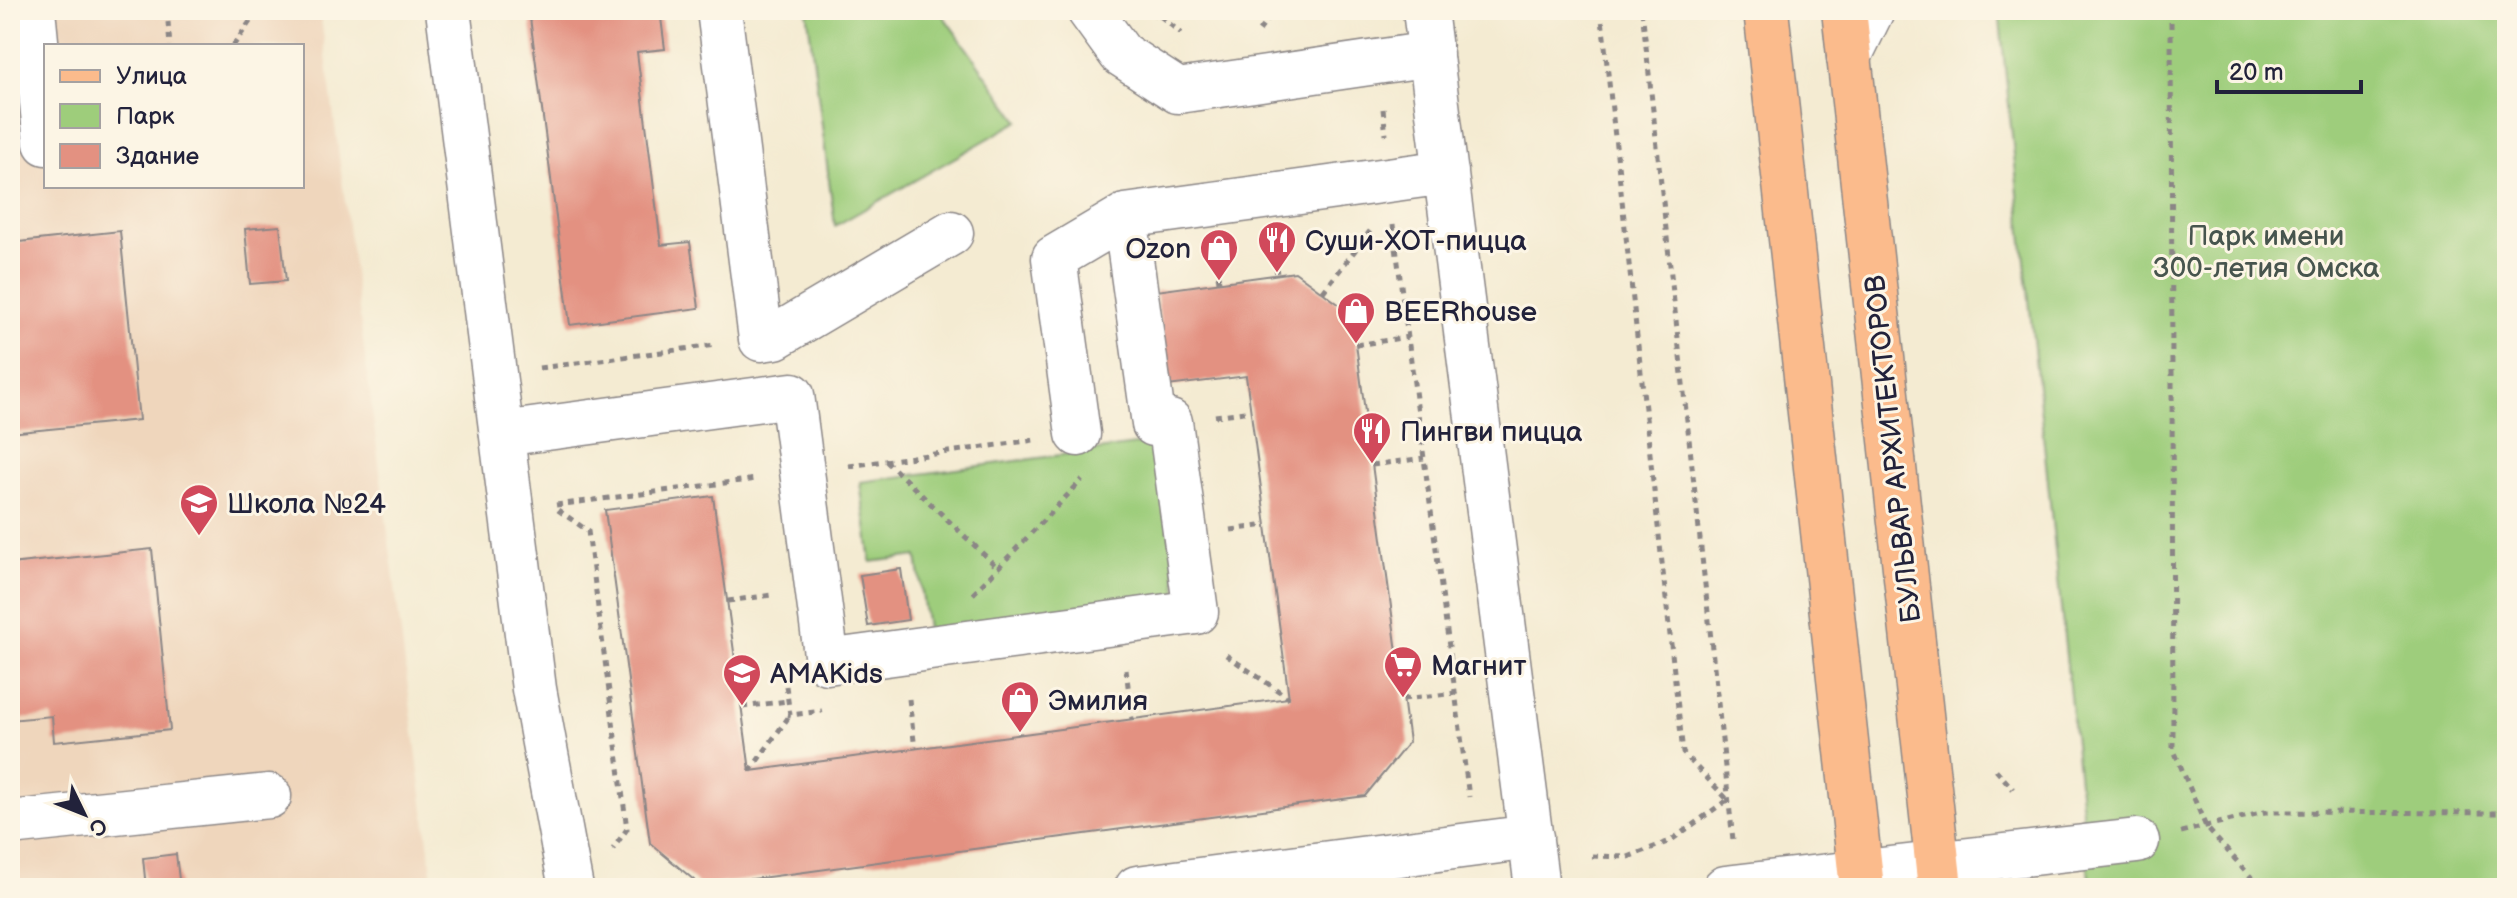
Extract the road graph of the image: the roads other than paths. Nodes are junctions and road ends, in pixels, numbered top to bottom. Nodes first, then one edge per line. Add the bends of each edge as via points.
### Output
1 (33, 10) edge
2 (448, 10) edge
3 (719, 10) edge
4 (1089, 10) edge
5 (1425, 10) edge
6 (1766, 10) edge
7 (1844, 10) edge
8 (1872, 10) edge
9 (1431, 54) junction
10 (1849, 57) junction
11 (44, 123) edge
12 (1446, 172) junction
13 (1125, 216) junction
14 (951, 233) dead end
15 (502, 434) junction
16 (1085, 452) road end
17 (269, 796) dead end
18 (10, 823) edge
19 (1531, 837) junction
20 (2137, 841) road end
21 (1900, 876) edge
22 (571, 888) edge
23 (1137, 888) edge
24 (1537, 888) edge
25 (1725, 888) edge

1 - 11 street
2 - 15 street
3 - 14 street via 761,339 775,337
4 - 9 street via 1121,54 1178,91
5 - 9 street
6 - 21 main road
7 - 10 main road, БУЛЬВАР АРХИТЕКТОРОВ
8 - 10 street
9 - 12 street
10 - 21 main road, БУЛЬВАР АРХИТЕКТОРОВ
12 - 13 street via 1388,193
12 - 19 street
13 - 15 street via 1154,424 1170,422 1196,612 827,662 792,395
13 - 16 street via 1054,258
15 - 22 street via 534,689
17 - 18 street
19 - 23 street
19 - 24 street
20 - 21 street
21 - 25 street

